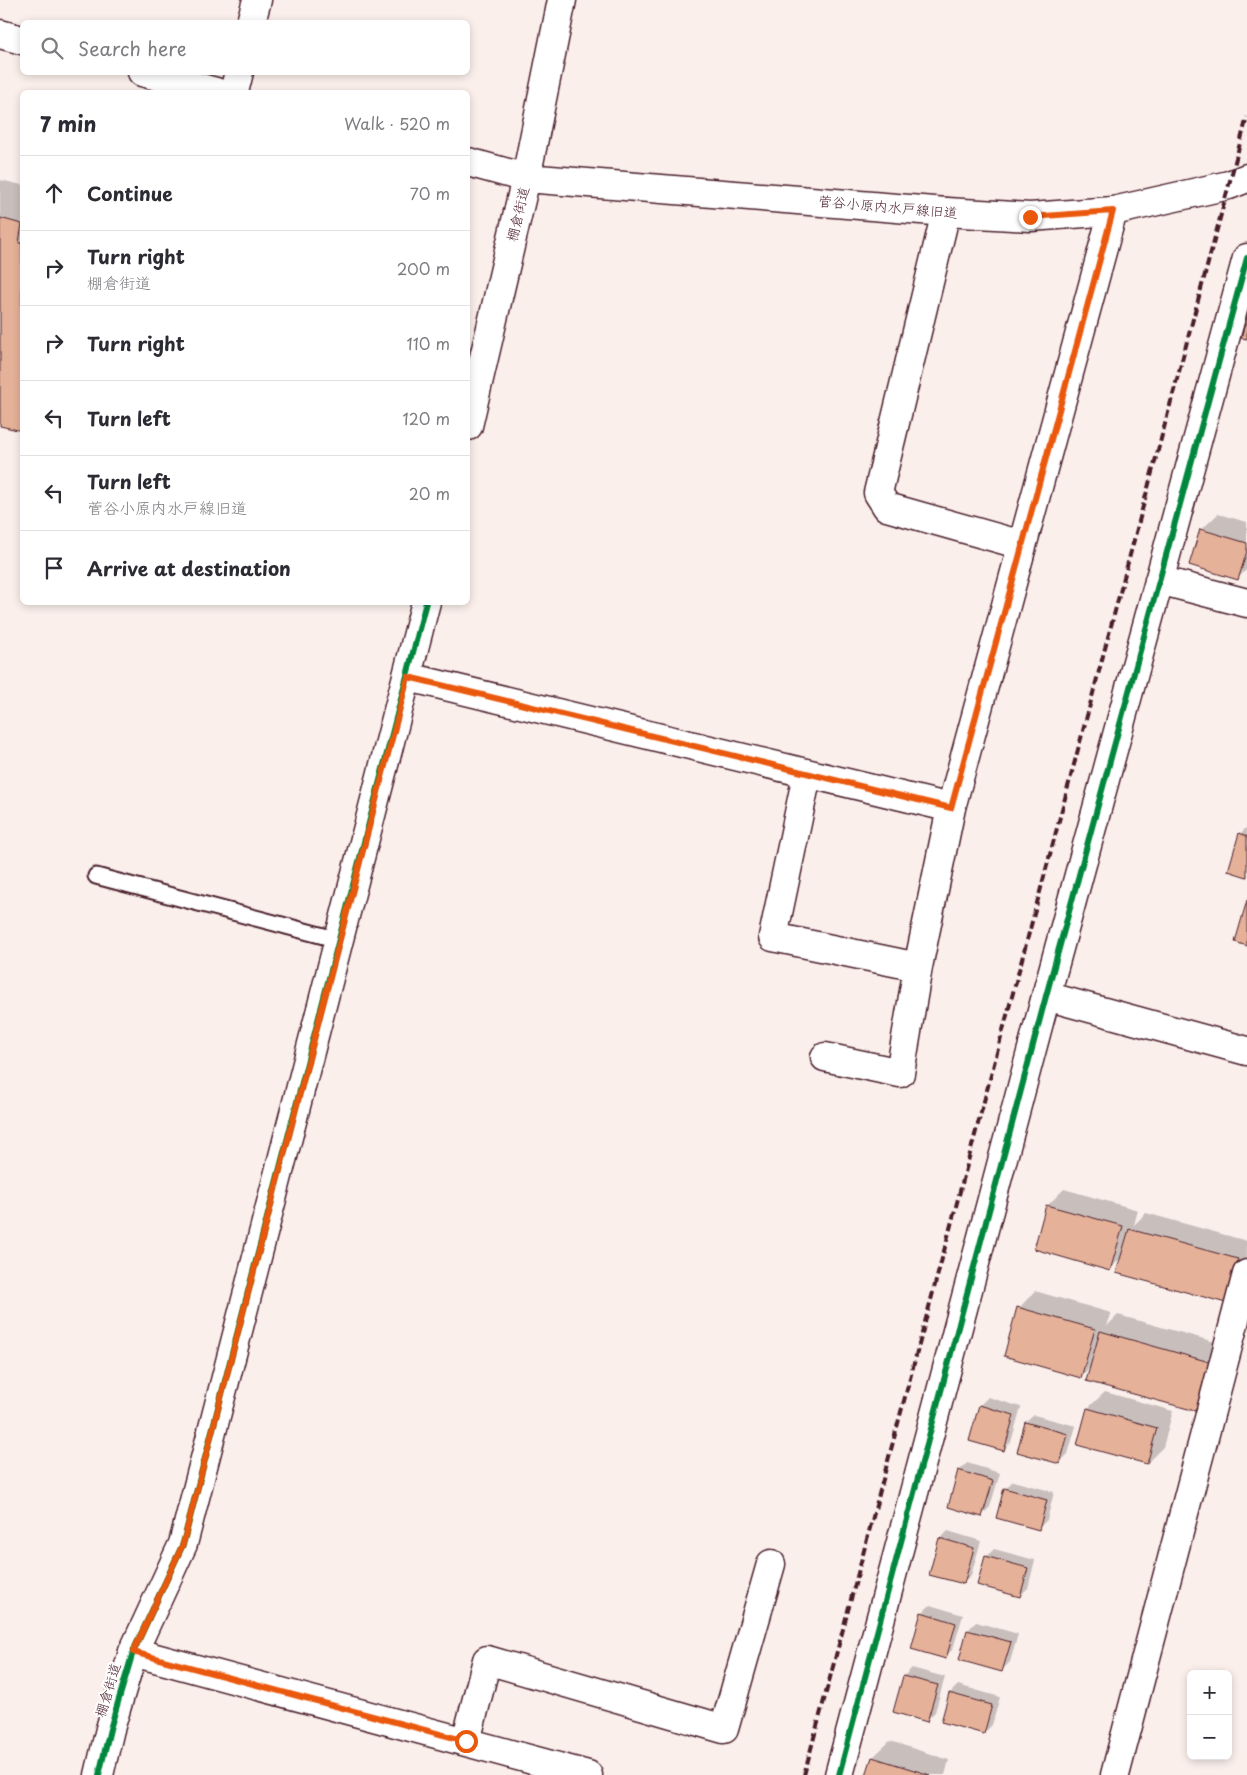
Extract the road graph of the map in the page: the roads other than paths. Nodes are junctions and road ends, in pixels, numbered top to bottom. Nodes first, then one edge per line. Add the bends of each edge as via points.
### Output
1 (256, 0) edge
2 (562, 0) edge
3 (251, 20) edge
4 (0, 34) edge
5 (20, 39) edge
6 (153, 75) edge
7 (238, 75) edge
8 (209, 90) edge
9 (234, 90) edge
10 (470, 163) edge
11 (526, 178) junction
12 (1247, 178) edge
13 (1113, 211) junction
14 (946, 212) junction
15 (1247, 258) edge
16 (470, 417) edge
17 (1022, 545) junction
18 (1160, 580) junction
19 (1247, 603) edge
20 (425, 605) edge
21 (408, 677) junction
22 (807, 775) junction
23 (951, 808) junction
24 (96, 876) dead end
25 (339, 940) junction
26 (918, 967) junction
27 (1046, 996) junction
28 (1247, 1050) edge
29 (825, 1058) dead end
30 (1247, 1274) edge
31 (771, 1564) dead end
32 (133, 1652) junction
33 (466, 1741) junction
34 (99, 1775) edge
35 (588, 1775) edge
36 (839, 1775) edge
37 (1115, 1775) edge

1 - 3 street
2 - 11 street, 棚倉街道
4 - 5 street
6 - 8 street
7 - 9 street
10 - 11 street, 菅谷小原内水戸線旧道
11 - 14 street, 菅谷小原内水戸線旧道
11 - 16 street, 棚倉街道
12 - 13 street, 菅谷小原内水戸線旧道
13 - 14 street, 菅谷小原内水戸線旧道 via 1030,217
13 - 17 street
14 - 17 street via 878,493 887,507
15 - 18 street
17 - 23 street
18 - 19 street
18 - 27 street
20 - 21 street, 棚倉街道
21 - 22 street
21 - 25 street, 棚倉街道
22 - 23 street
22 - 26 street via 774,937
23 - 26 street
24 - 25 lane
25 - 32 street, 棚倉街道 via 183,1544
26 - 29 street via 900,1073
27 - 28 street
27 - 36 street
30 - 37 street
31 - 33 street via 724,1729 487,1660
32 - 33 street
32 - 34 street, 棚倉街道
33 - 35 street

